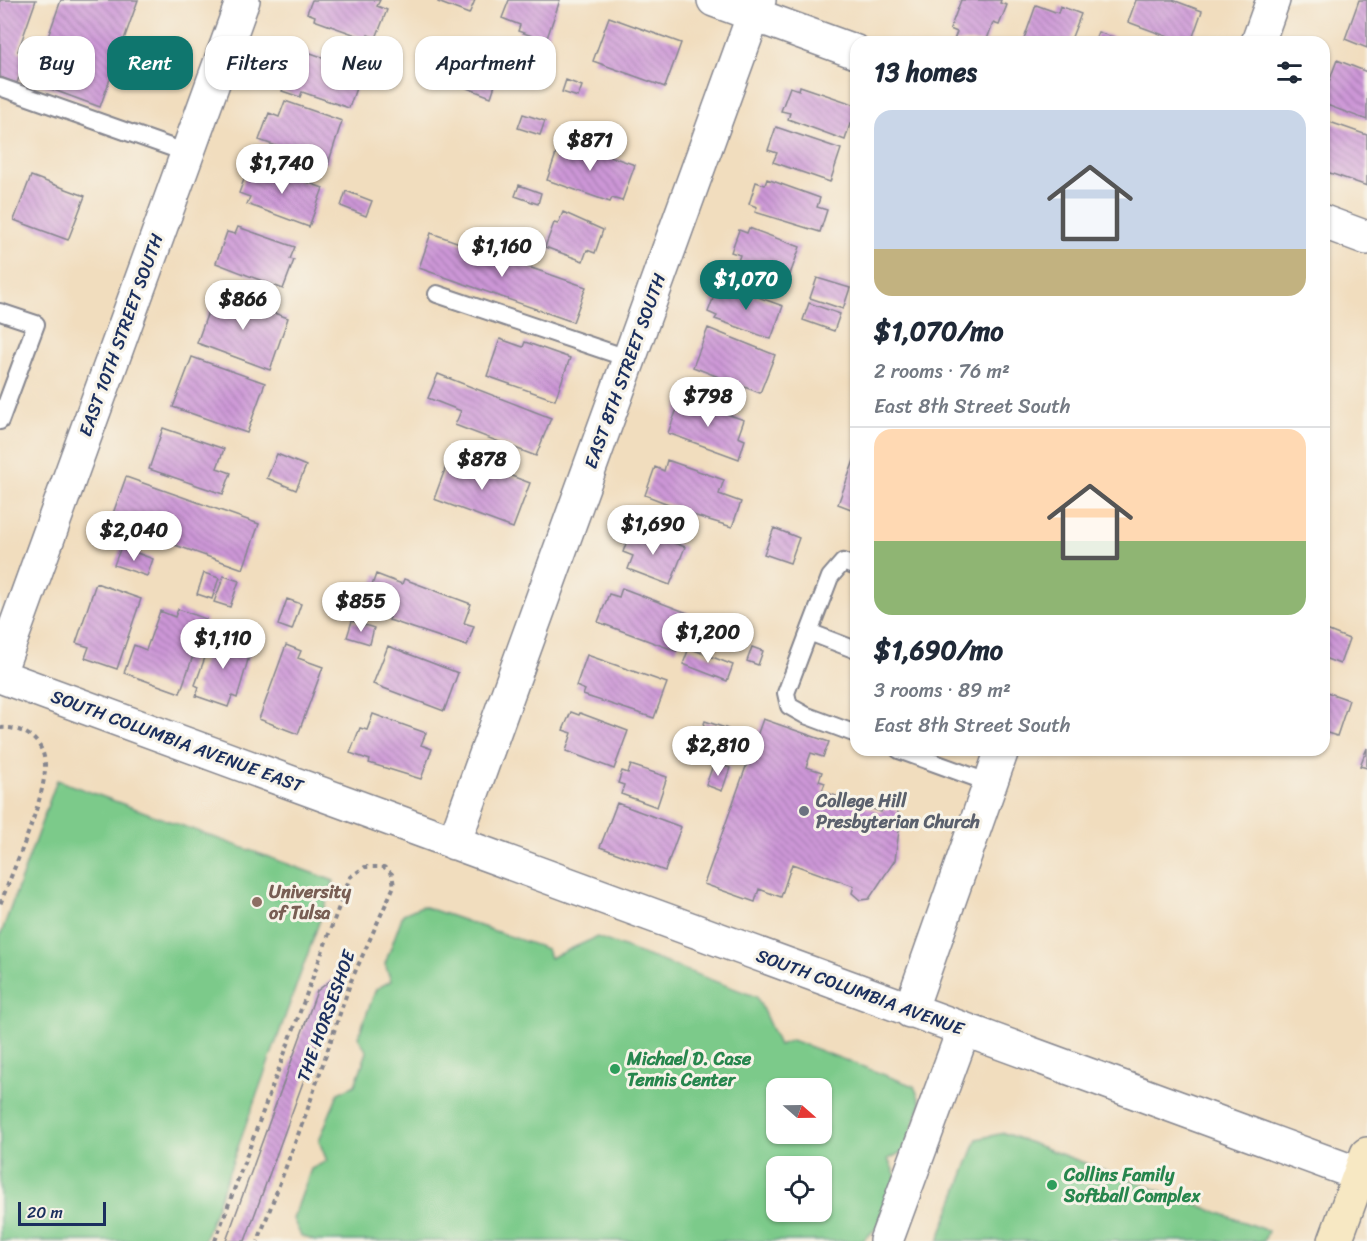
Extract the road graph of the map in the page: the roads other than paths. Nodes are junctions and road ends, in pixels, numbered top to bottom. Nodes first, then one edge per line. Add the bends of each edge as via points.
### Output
1 (243, 0) edge
2 (714, 0) edge
3 (1274, 0) edge
4 (756, 7) edge
5 (1260, 36) edge
6 (850, 49) edge
7 (0, 87) edge
8 (187, 153) junction
9 (1330, 224) edge
10 (1367, 238) edge
11 (437, 294) dead end
12 (0, 312) edge
13 (630, 359) junction
14 (0, 421) edge
15 (850, 565) edge
16 (809, 632) junction
17 (850, 648) edge
18 (0, 670) edge
19 (0, 676) edge
20 (850, 732) edge
21 (916, 756) edge
22 (1000, 756) edge
23 (990, 783) junction
24 (353, 806) joint
25 (454, 843) junction
26 (910, 1011) junction
27 (958, 1046) dead end
28 (1364, 1168) edge
29 (886, 1241) edge
30 (1335, 1241) edge

1 - 8 street, EAST 10TH STREET SOUTH
2 - 4 street
3 - 5 street
4 - 6 street
4 - 13 street, EAST 8TH STREET SOUTH
7 - 8 lane
8 - 18 street, EAST 10TH STREET SOUTH
9 - 10 street
11 - 13 lane
12 - 14 lane via 36,324
13 - 25 street, EAST 8TH STREET SOUTH
15 - 16 lane via 843,562 830,577
16 - 17 lane
16 - 20 lane via 786,693 789,706
19 - 24 street, SOUTH COLUMBIA AVENUE EAST
21 - 23 lane
22 - 23 street
23 - 26 street
24 - 25 street, SOUTH COLUMBIA AVENUE
25 - 26 street, SOUTH COLUMBIA AVENUE
26 - 28 street, SOUTH COLUMBIA AVENUE
27 - 29 street
28 - 30 street

